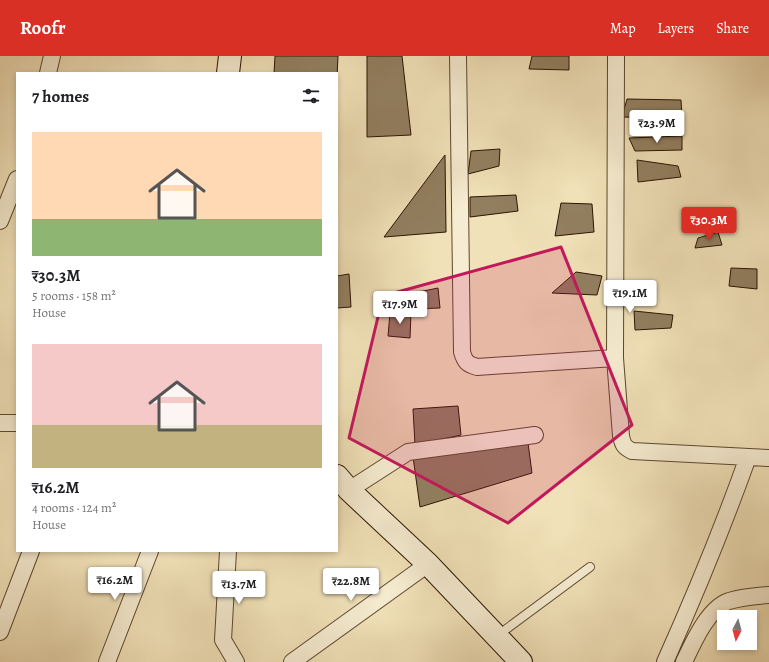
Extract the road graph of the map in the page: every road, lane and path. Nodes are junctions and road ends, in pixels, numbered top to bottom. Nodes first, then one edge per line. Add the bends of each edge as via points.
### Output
1 (52, 56) edge
2 (230, 56) edge
3 (458, 56) edge
4 (616, 56) edge
5 (48, 72) edge
6 (228, 72) edge
7 (16, 182) edge
8 (0, 222) edge
9 (615, 358) junction
10 (0, 423) edge
11 (16, 423) edge
12 (535, 435) dead end
13 (748, 457) junction
14 (769, 458) edge
15 (343, 483) edge
16 (31, 552) edge
17 (150, 552) edge
18 (228, 552) edge
19 (428, 564) junction
20 (590, 567) dead end
21 (769, 595) edge
22 (0, 632) edge
23 (497, 636) junction
24 (107, 662) edge
25 (236, 662) edge
26 (292, 662) edge
27 (521, 662) edge
28 (665, 662) edge
29 (684, 662) edge

1 - 5 street
2 - 6 main road
3 - 9 street via 464,359 477,367
4 - 9 street
7 - 8 street
9 - 13 street via 621,436 626,448 632,451
10 - 11 street
12 - 15 street via 408,452
13 - 14 street
13 - 28 street via 717,540
15 - 19 main road
16 - 22 street
17 - 24 street
18 - 25 street via 223,640
19 - 23 main road
19 - 26 street
20 - 23 lane
21 - 29 street via 727,601 712,612
23 - 27 main road

